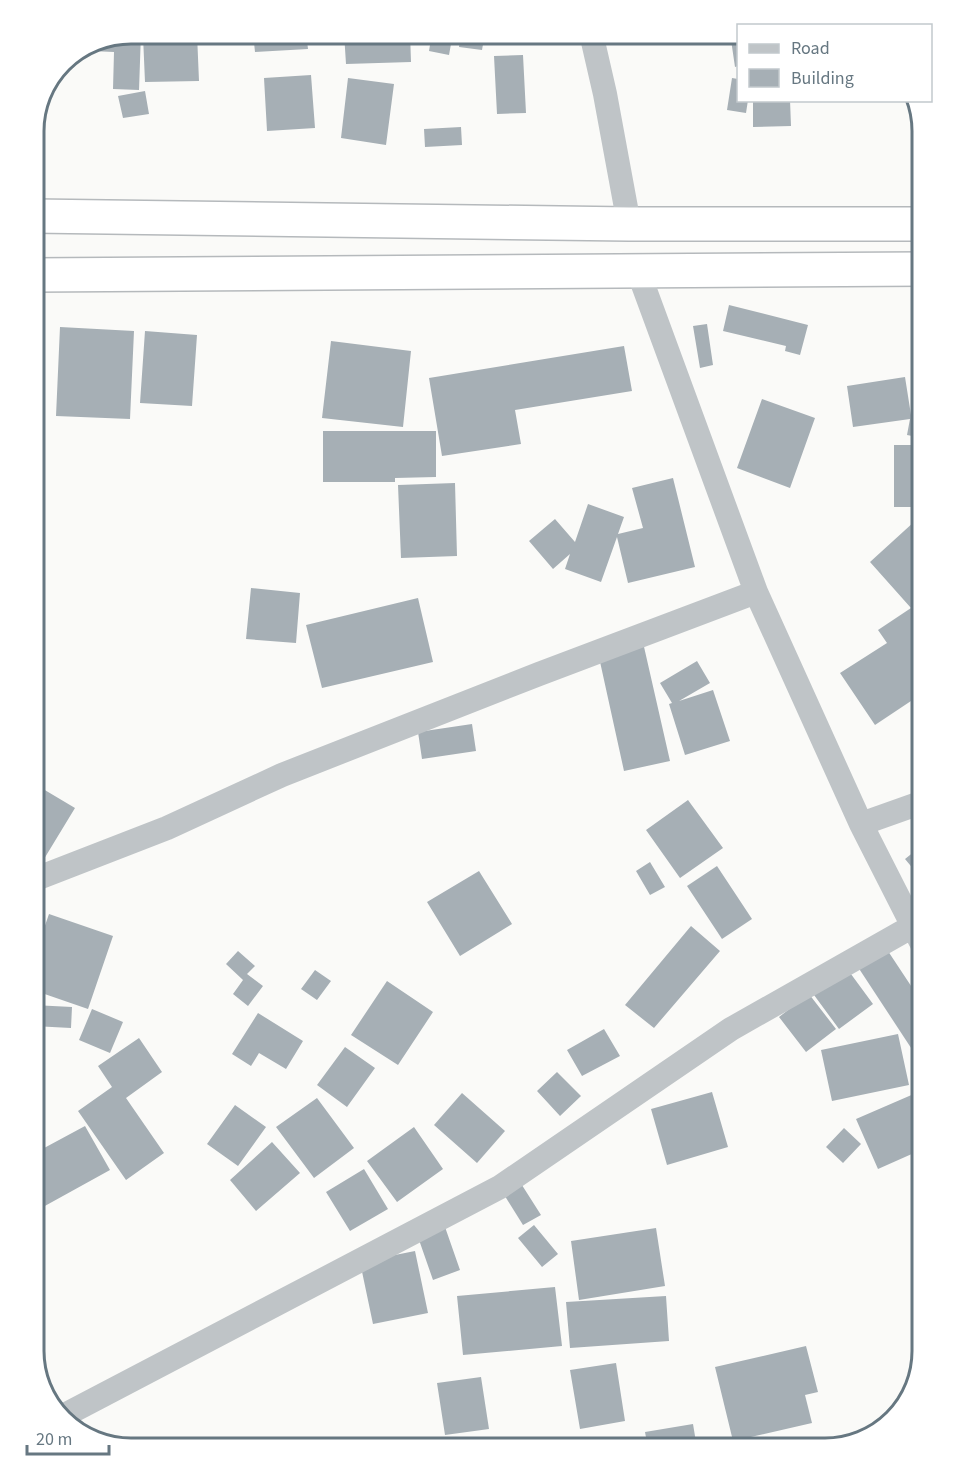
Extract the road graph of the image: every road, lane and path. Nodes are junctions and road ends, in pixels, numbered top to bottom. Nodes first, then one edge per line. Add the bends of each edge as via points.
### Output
1 (594, 44) edge
2 (44, 216) edge
3 (629, 224) junction
4 (913, 224) edge
5 (913, 269) edge
6 (638, 271) junction
7 (44, 275) edge
8 (756, 592) junction
9 (913, 806) edge
10 (861, 824) junction
11 (44, 876) edge
12 (913, 926) edge
13 (913, 938) edge
14 (70, 1413) edge

1 - 3 street
2 - 3 highway
3 - 4 highway
5 - 6 highway
6 - 7 highway
6 - 8 street
8 - 10 street
8 - 11 street via 282,775 167,828
9 - 10 street
10 - 12 street
13 - 14 street via 731,1029 500,1187

